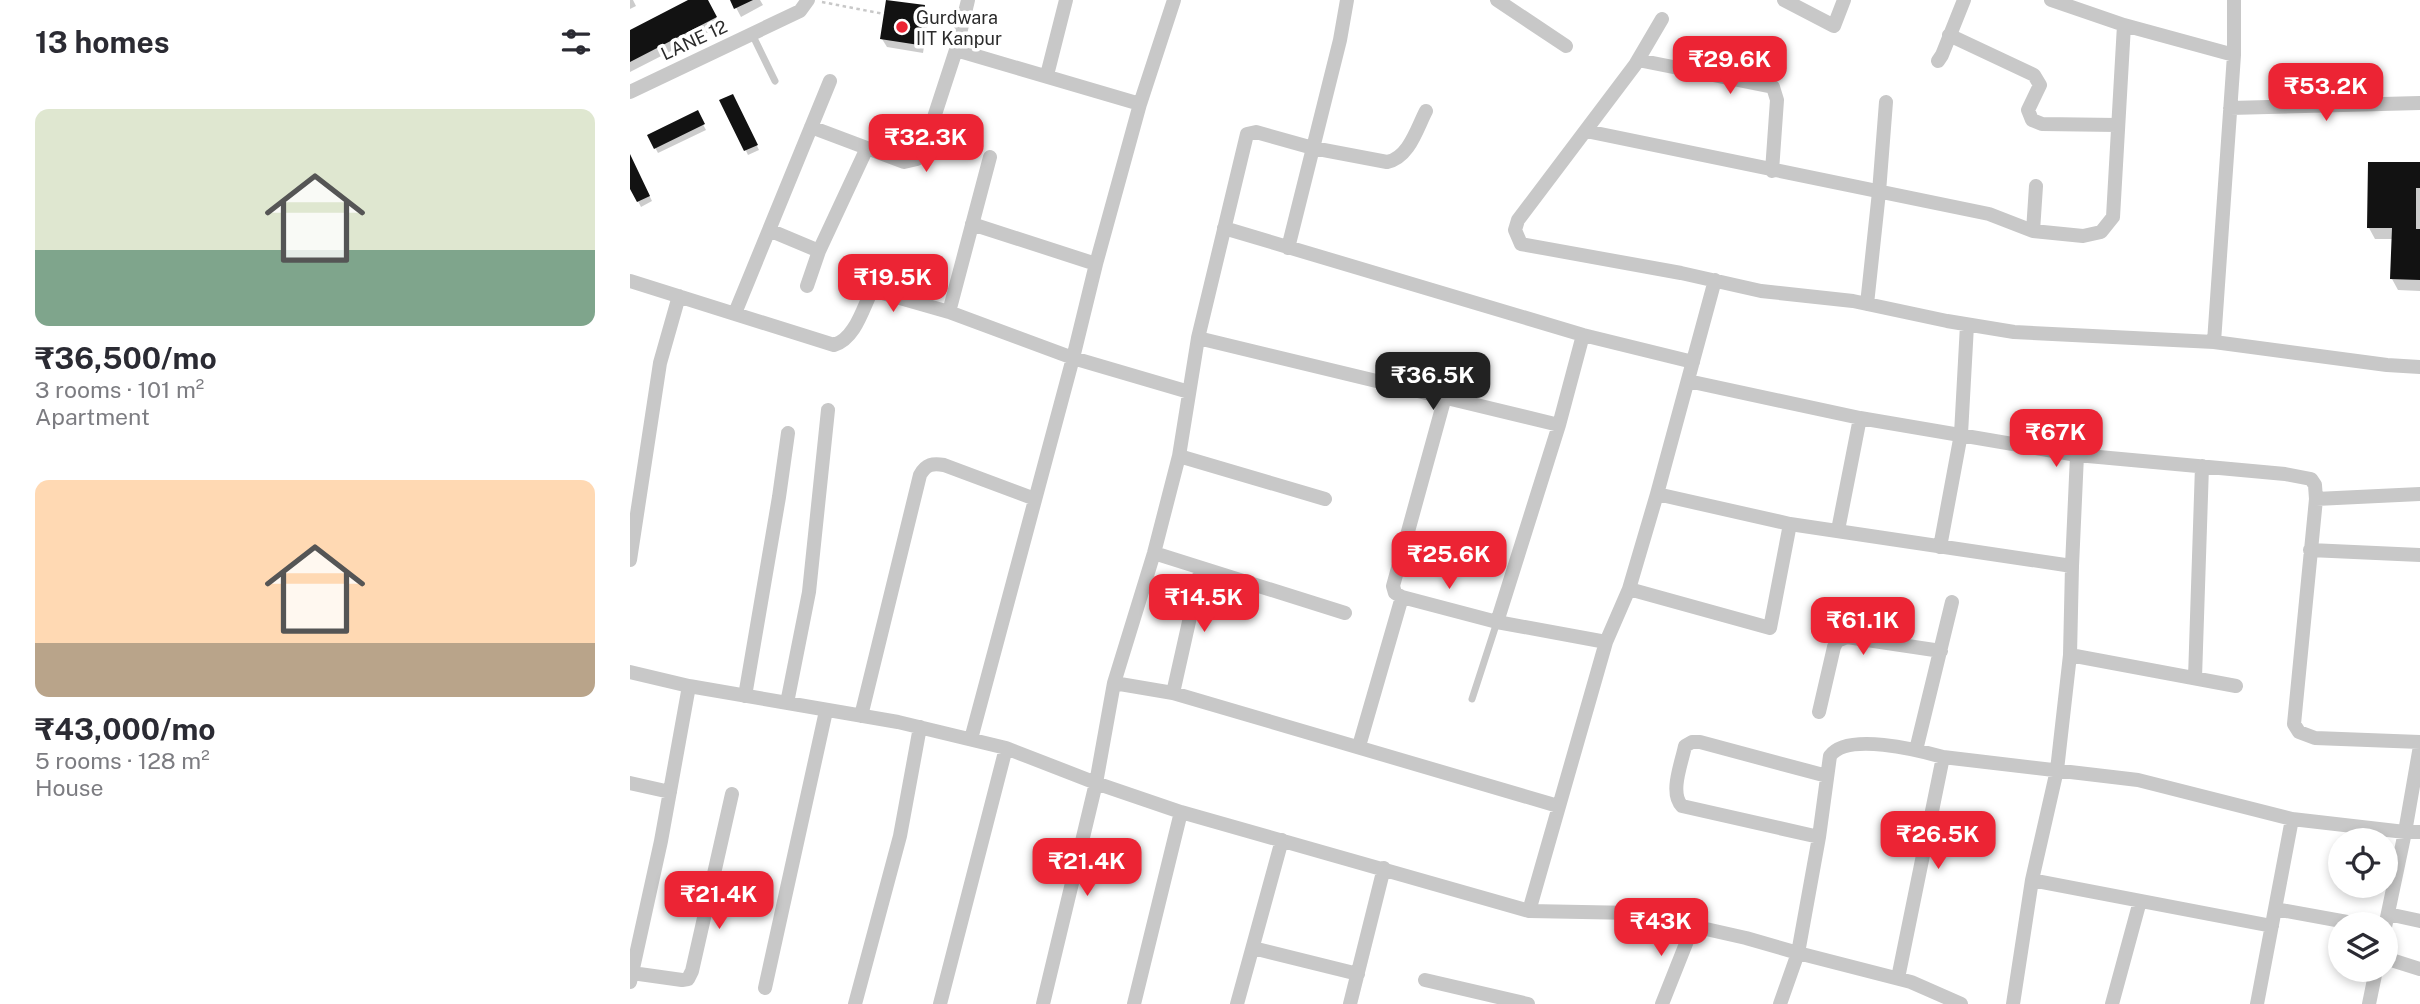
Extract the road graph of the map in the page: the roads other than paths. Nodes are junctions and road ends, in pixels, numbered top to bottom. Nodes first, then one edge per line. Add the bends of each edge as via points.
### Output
1 (810, 0) edge
2 (968, 0) edge
3 (1066, 0) edge
4 (1174, 0) edge
5 (1346, 0) edge
6 (1497, 0) edge
7 (1784, 0) edge
8 (1844, 0) edge
9 (1964, 0) edge
10 (2051, 0) edge
11 (2234, 0) edge
12 (2076, 4) edge
13 (1662, 19) dead end
14 (2124, 24) junction
15 (752, 34) junction
16 (1949, 36) junction
17 (1566, 46) dead end
18 (956, 50) junction
19 (2234, 55) junction
20 (1639, 60) junction
21 (1938, 61) dead end
22 (1047, 75) junction
23 (775, 81) dead end
24 (830, 81) dead end
25 (630, 92) edge
26 (1886, 102) dead end
27 (2420, 103) edge
28 (1140, 104) junction
29 (2230, 108) junction
30 (1426, 111) dead end
31 (2118, 125) junction
32 (811, 127) junction
33 (1586, 131) junction
34 (867, 148) junction
35 (1313, 148) junction
36 (990, 157) dead end
37 (1772, 171) junction
38 (2036, 186) dead end
39 (1879, 192) junction
40 (972, 224) junction
41 (1224, 228) junction
42 (769, 230) junction
43 (2033, 231) junction
44 (1288, 248) junction
45 (820, 251) junction
46 (1096, 264) junction
47 (1715, 280) junction
48 (630, 281) edge
49 (807, 286) dead end
50 (678, 296) junction
51 (1867, 304) junction
52 (949, 312) junction
53 (735, 313) junction
54 (1967, 324) junction
55 (1583, 335) junction
56 (1198, 338) junction
57 (2214, 342) junction
58 (1073, 358) junction
59 (1693, 362) junction
60 (2420, 367) edge
61 (1688, 381) junction
62 (1189, 391) junction
63 (1445, 397) junction
64 (828, 410) dead end
65 (1860, 418) junction
66 (1559, 425) junction
67 (788, 433) dead end
68 (1961, 434) junction
69 (2077, 455) junction
70 (1179, 456) junction
71 (2202, 466) junction
72 (1657, 494) junction
73 (2420, 494) edge
74 (1035, 499) junction
75 (1325, 499) dead end
76 (2316, 499) junction
77 (1790, 524) junction
78 (1838, 530) junction
79 (1940, 547) junction
80 (2310, 550) junction
81 (1154, 553) junction
82 (2420, 555) edge
83 (630, 560) edge
84 (2072, 566) junction
85 (1201, 568) junction
86 (1629, 589) junction
87 (1402, 597) junction
88 (1952, 602) dead end
89 (1345, 613) dead end
90 (1497, 622) junction
91 (1606, 642) junction
92 (1941, 651) junction
93 (2070, 655) junction
94 (630, 672) edge
95 (2194, 678) junction
96 (1114, 683) junction
97 (689, 686) junction
98 (2236, 686) dead end
99 (1172, 693) junction
100 (745, 696) junction
101 (1472, 699) dead end
102 (787, 704) junction
103 (826, 711) junction
104 (1819, 712) dead end
105 (861, 716) junction
106 (920, 727) junction
107 (971, 739) junction
108 (2420, 744) edge
109 (1359, 746) junction
110 (1006, 748) junction
111 (1916, 750) junction
112 (1943, 757) junction
113 (2057, 770) junction
114 (1827, 776) junction
115 (630, 783) edge
116 (1096, 783) junction
117 (670, 792) junction
118 (732, 794) dead end
119 (1558, 806) junction
120 (1181, 812) junction
121 (2292, 819) junction
122 (2413, 832) edge
123 (1819, 837) junction
124 (1282, 840) junction
125 (1384, 868) junction
126 (2032, 880) junction
127 (2140, 901) junction
128 (2275, 909) junction
129 (1529, 911) junction
130 (2389, 912) edge
131 (2328, 919) edge
132 (2398, 920) edge
133 (2420, 921) edge
134 (1693, 926) junction
135 (2272, 926) junction
136 (1252, 948) junction
137 (1798, 953) junction
138 (2398, 962) edge
139 (2420, 969) edge
140 (1358, 974) junction
141 (631, 978) edge
142 (1898, 978) junction
143 (1425, 980) dead end
144 (2374, 982) edge
145 (765, 988) dead end
146 (855, 1004) edge
147 (940, 1004) edge
148 (1044, 1004) edge
149 (1134, 1004) edge
150 (1237, 1004) edge
151 (1350, 1004) edge
152 (1528, 1004) edge
153 (1662, 1004) edge
154 (1780, 1004) edge
155 (1961, 1004) edge
156 (2013, 1004) edge
157 (2112, 1004) edge
158 (2257, 1004) edge
159 (2369, 1004) edge

1 - 15 street, LANE 12 via 800,11
2 - 18 street
3 - 22 street
4 - 28 street
5 - 35 street
6 - 17 street
7 - 8 street via 1834,26
9 - 16 street
10 - 12 street
11 - 19 street
12 - 14 street
13 - 20 street
14 - 19 street
14 - 31 street
15 - 23 lane
15 - 25 street, LANE 12
16 - 21 street
16 - 31 street via 2038,79 2040,85 2028,110 2032,120
18 - 22 street
18 - 34 street via 917,159 904,162
19 - 29 street
20 - 33 street
20 - 37 street via 1773,87 1777,100
22 - 28 street
24 - 32 street
26 - 39 street
27 - 29 street
28 - 46 street
29 - 57 street
30 - 35 street via 1395,160
31 - 43 street via 2115,203 2109,225 2083,236
32 - 34 street
32 - 42 street
33 - 37 street
33 - 47 street via 1518,220 1518,241
34 - 45 street
35 - 41 street via 1256,132 1247,134
35 - 44 street
36 - 40 street
37 - 39 street
38 - 43 street
39 - 43 street via 1989,214
39 - 51 street
40 - 46 street
40 - 52 street
41 - 44 street
41 - 56 street
42 - 45 street
42 - 53 street
44 - 55 street
45 - 49 street
46 - 58 street
47 - 51 street via 1761,291
47 - 59 street
48 - 50 street
50 - 53 street
50 - 83 street via 660,363
51 - 54 street
52 - 53 street via 872,290 844,343 834,345
52 - 58 street
54 - 57 street via 2014,332
54 - 68 street
55 - 59 street
55 - 66 street
56 - 62 street
56 - 63 street
57 - 60 street
58 - 62 street
58 - 74 street
59 - 61 street
61 - 65 street
61 - 72 street
62 - 70 street
63 - 66 street
63 - 87 street via 1394,578 1395,593
64 - 102 street via 808,592
65 - 68 street
65 - 78 street
66 - 90 street
67 - 100 street
68 - 69 street
68 - 79 street
69 - 71 street
69 - 84 street
70 - 75 street
70 - 81 street
71 - 76 street via 2311,479
71 - 95 street
72 - 77 street
72 - 86 street
73 - 76 street
74 - 105 street via 944,465 923,468
74 - 107 street
76 - 80 street
77 - 78 street
77 - 86 street via 1770,628
78 - 79 street
79 - 84 street
80 - 82 street
80 - 108 street via 2294,724 2299,732 2315,738
81 - 85 street
81 - 96 street
84 - 93 street
85 - 89 street
85 - 99 street
86 - 91 street
87 - 90 street
87 - 109 street
88 - 92 street
90 - 91 street
90 - 101 lane
91 - 119 street
92 - 104 street via 1841,638 1834,646
92 - 111 street
93 - 95 street
93 - 113 street
94 - 97 street
95 - 98 street
96 - 99 street
96 - 116 street
97 - 100 street
97 - 117 street
99 - 109 street
100 - 102 street
102 - 103 street
103 - 105 street
103 - 145 street
105 - 106 street
106 - 107 street
106 - 146 street via 900,836
107 - 110 street
108 - 122 street
109 - 119 street
110 - 116 street
110 - 147 street
111 - 112 street
111 - 114 street via 1844,745 1830,756
112 - 113 street
112 - 142 street
113 - 121 street via 2138,780
113 - 126 street
114 - 123 street
114 - 123 street via 1692,742 1685,746 1676,792 1682,806
115 - 117 street
116 - 120 street
116 - 148 street
117 - 141 street
118 - 141 street via 688,979
119 - 129 street
120 - 124 street
120 - 149 street
121 - 122 street
121 - 128 street
122 - 130 street
123 - 137 street
124 - 125 street
124 - 136 street
125 - 129 street
125 - 140 street
126 - 127 street
126 - 156 street
127 - 135 street
127 - 157 street
128 - 131 street
128 - 135 street
129 - 134 street via 1635,913
132 - 133 street
134 - 137 street
134 - 153 street
135 - 158 street
136 - 140 street
136 - 150 street
137 - 142 street
137 - 154 street
138 - 139 street
140 - 151 street
142 - 155 street
143 - 152 street
144 - 159 street

